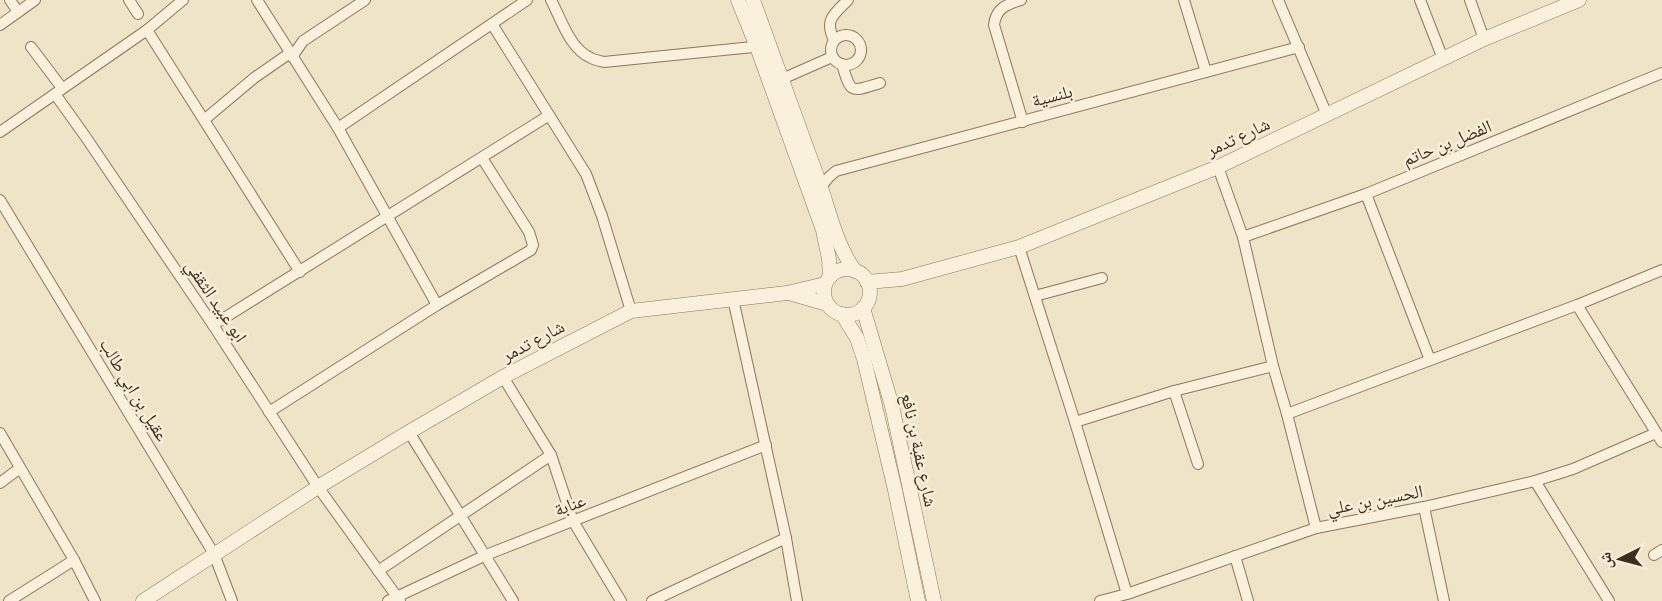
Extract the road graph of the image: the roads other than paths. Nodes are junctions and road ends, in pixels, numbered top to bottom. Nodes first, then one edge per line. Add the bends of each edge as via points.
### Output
1 (10, 0) edge
2 (35, 0) edge
3 (129, 0) edge
4 (183, 0) edge
5 (257, 0) edge
6 (365, 0) edge
7 (527, 0) edge
8 (551, 0) edge
9 (738, 0) edge
10 (753, 0) edge
11 (848, 0) edge
12 (1022, 0) edge
13 (1184, 0) edge
14 (1278, 0) edge
15 (1420, 0) edge
16 (1470, 0) edge
17 (1579, 0) edge
18 (18, 12) junction
19 (138, 14) dead end
20 (492, 24) junction
21 (0, 25) edge
22 (147, 30) junction
23 (1484, 39) junction
24 (834, 40) junction
25 (763, 46) junction
26 (31, 47) dead end
27 (1299, 47) junction
28 (291, 55) junction
29 (832, 57) junction
30 (1443, 59) junction
31 (842, 64) junction
32 (1206, 72) junction
33 (1662, 74) edge
34 (782, 79) junction
35 (880, 83) dead end
36 (58, 91) junction
37 (1327, 115) junction
38 (548, 116) junction
39 (204, 120) junction
40 (1023, 122) junction
41 (338, 128) junction
42 (0, 132) edge
43 (482, 158) junction
44 (1218, 167) junction
45 (820, 188) junction
46 (1366, 194) junction
47 (0, 200) edge
48 (388, 216) junction
49 (1243, 237) junction
50 (1019, 248) junction
51 (1662, 270) edge
52 (855, 271) junction
53 (300, 272) junction
54 (1102, 278) dead end
55 (828, 280) junction
56 (787, 292) junction
57 (866, 295) junction
58 (1035, 296) junction
59 (733, 299) junction
60 (827, 304) junction
61 (437, 305) junction
62 (1577, 305) junction
63 (631, 311) junction
64 (842, 314) junction
65 (213, 325) junction
66 (1430, 360) junction
67 (1273, 366) junction
68 (503, 377) junction
69 (1174, 391) junction
70 (270, 412) junction
71 (1287, 414) junction
72 (1075, 422) junction
73 (409, 432) junction
74 (0, 433) edge
75 (1659, 438) edge
76 (766, 445) junction
77 (551, 455) junction
78 (1198, 464) dead end
79 (20, 468) junction
80 (1535, 481) junction
81 (0, 483) edge
82 (318, 487) junction
83 (1424, 507) junction
84 (461, 515) junction
85 (573, 521) junction
86 (1316, 528) junction
87 (786, 538) junction
88 (214, 555) junction
89 (486, 555) junction
90 (1235, 556) junction
91 (74, 560) junction
92 (378, 571) junction
93 (1127, 594) junction
94 (395, 600) edge
95 (9, 601) edge
96 (95, 601) edge
97 (143, 601) edge
98 (232, 601) edge
99 (513, 601) edge
100 (621, 601) edge
101 (652, 601) edge
102 (797, 601) edge
103 (918, 601) edge
104 (934, 601) edge
105 (1100, 601) edge
106 (1248, 601) edge
107 (1444, 601) edge
108 (1609, 601) edge

1 - 18 street
2 - 18 street
3 - 19 street
4 - 22 street
5 - 28 street
6 - 28 street via 303,41
7 - 20 street
8 - 25 street via 578,49 604,62
9 - 25 street
10 - 25 street
11 - 24 street via 833,14 830,31
12 - 40 street via 1001,9 994,25
13 - 32 street
14 - 27 street
15 - 30 street
16 - 23 street
17 - 23 street, شارع تدمر
18 - 21 street
20 - 38 street
20 - 41 street
22 - 36 street
22 - 39 street
23 - 30 street, شارع تدمر
24 - 29 street
24 - 31 street via 849,35 860,46 856,60
25 - 34 street
25 - 55 street via 823,230 829,259
26 - 36 street, ابو عبيد الثقفي
27 - 32 street, بلنسية
27 - 37 street
28 - 39 street via 254,78
28 - 41 street
29 - 31 street
29 - 34 street
30 - 37 street, شارع تدمر
31 - 35 street via 852,89
32 - 40 street, بلنسية
33 - 46 street, الفضل بن حاتم
34 - 45 street
36 - 42 street
36 - 65 street, ابو عبيد الثقفي
37 - 44 street, شارع تدمر
38 - 43 street
38 - 63 street via 586,174
39 - 53 street
40 - 45 street, بلنسية via 836,171
41 - 48 street
43 - 48 street
43 - 61 street via 529,232 533,245 527,254
44 - 49 street
44 - 50 street, شارع تدمر
45 - 52 street via 840,247
46 - 49 street, الفضل بن حاتم
46 - 66 street
47 - 88 street, عقيل بن ابي طالب
48 - 53 street
48 - 61 street
49 - 67 street
50 - 57 street, شارع تدمر via 902,279
50 - 58 street
51 - 62 street
52 - 55 street via 842,270
52 - 57 street via 860,274
53 - 65 street
54 - 58 street
55 - 56 street, شارع تدمر
55 - 60 street via 824,294
56 - 59 street, شارع تدمر
56 - 60 street, شارع تدمر
57 - 64 street via 857,312
57 - 104 street, شارع عقبة بن نافع
58 - 72 street
59 - 63 street, شارع تدمر
59 - 76 street
60 - 64 street
61 - 70 street
62 - 66 street
62 - 75 street
63 - 68 street, شارع تدمر
64 - 103 street, شارع عقبة بن نافع via 864,359
65 - 70 street, ابو عبيد الثقفي
66 - 71 street
67 - 69 street
67 - 71 street
68 - 73 street, شارع تدمر
68 - 77 street
69 - 72 street
69 - 78 street
70 - 82 street, ابو عبيد الثقفي
71 - 86 street
72 - 93 street
73 - 82 street, شارع تدمر
73 - 84 street
74 - 79 street
75 - 80 street, الحسين بن علي
76 - 85 street, عنابة
76 - 87 street
77 - 84 street
77 - 85 street
79 - 81 street
79 - 91 street
80 - 83 street, الحسين بن علي
80 - 108 street
82 - 88 street, شارع تدمر
82 - 92 street
83 - 86 street, الحسين بن علي
83 - 107 street
84 - 89 street
84 - 92 street
85 - 89 street, عنابة
85 - 100 street
86 - 90 street, الحسين بن علي
87 - 101 street
87 - 102 street
88 - 97 street, شارع تدمر
88 - 98 street, عقيل بن ابي طالب
89 - 94 street, عنابة
89 - 99 street
90 - 93 street, الحسين بن علي
90 - 106 street
91 - 95 street
91 - 96 street
92 - 94 street
93 - 105 street, الحسين بن علي

